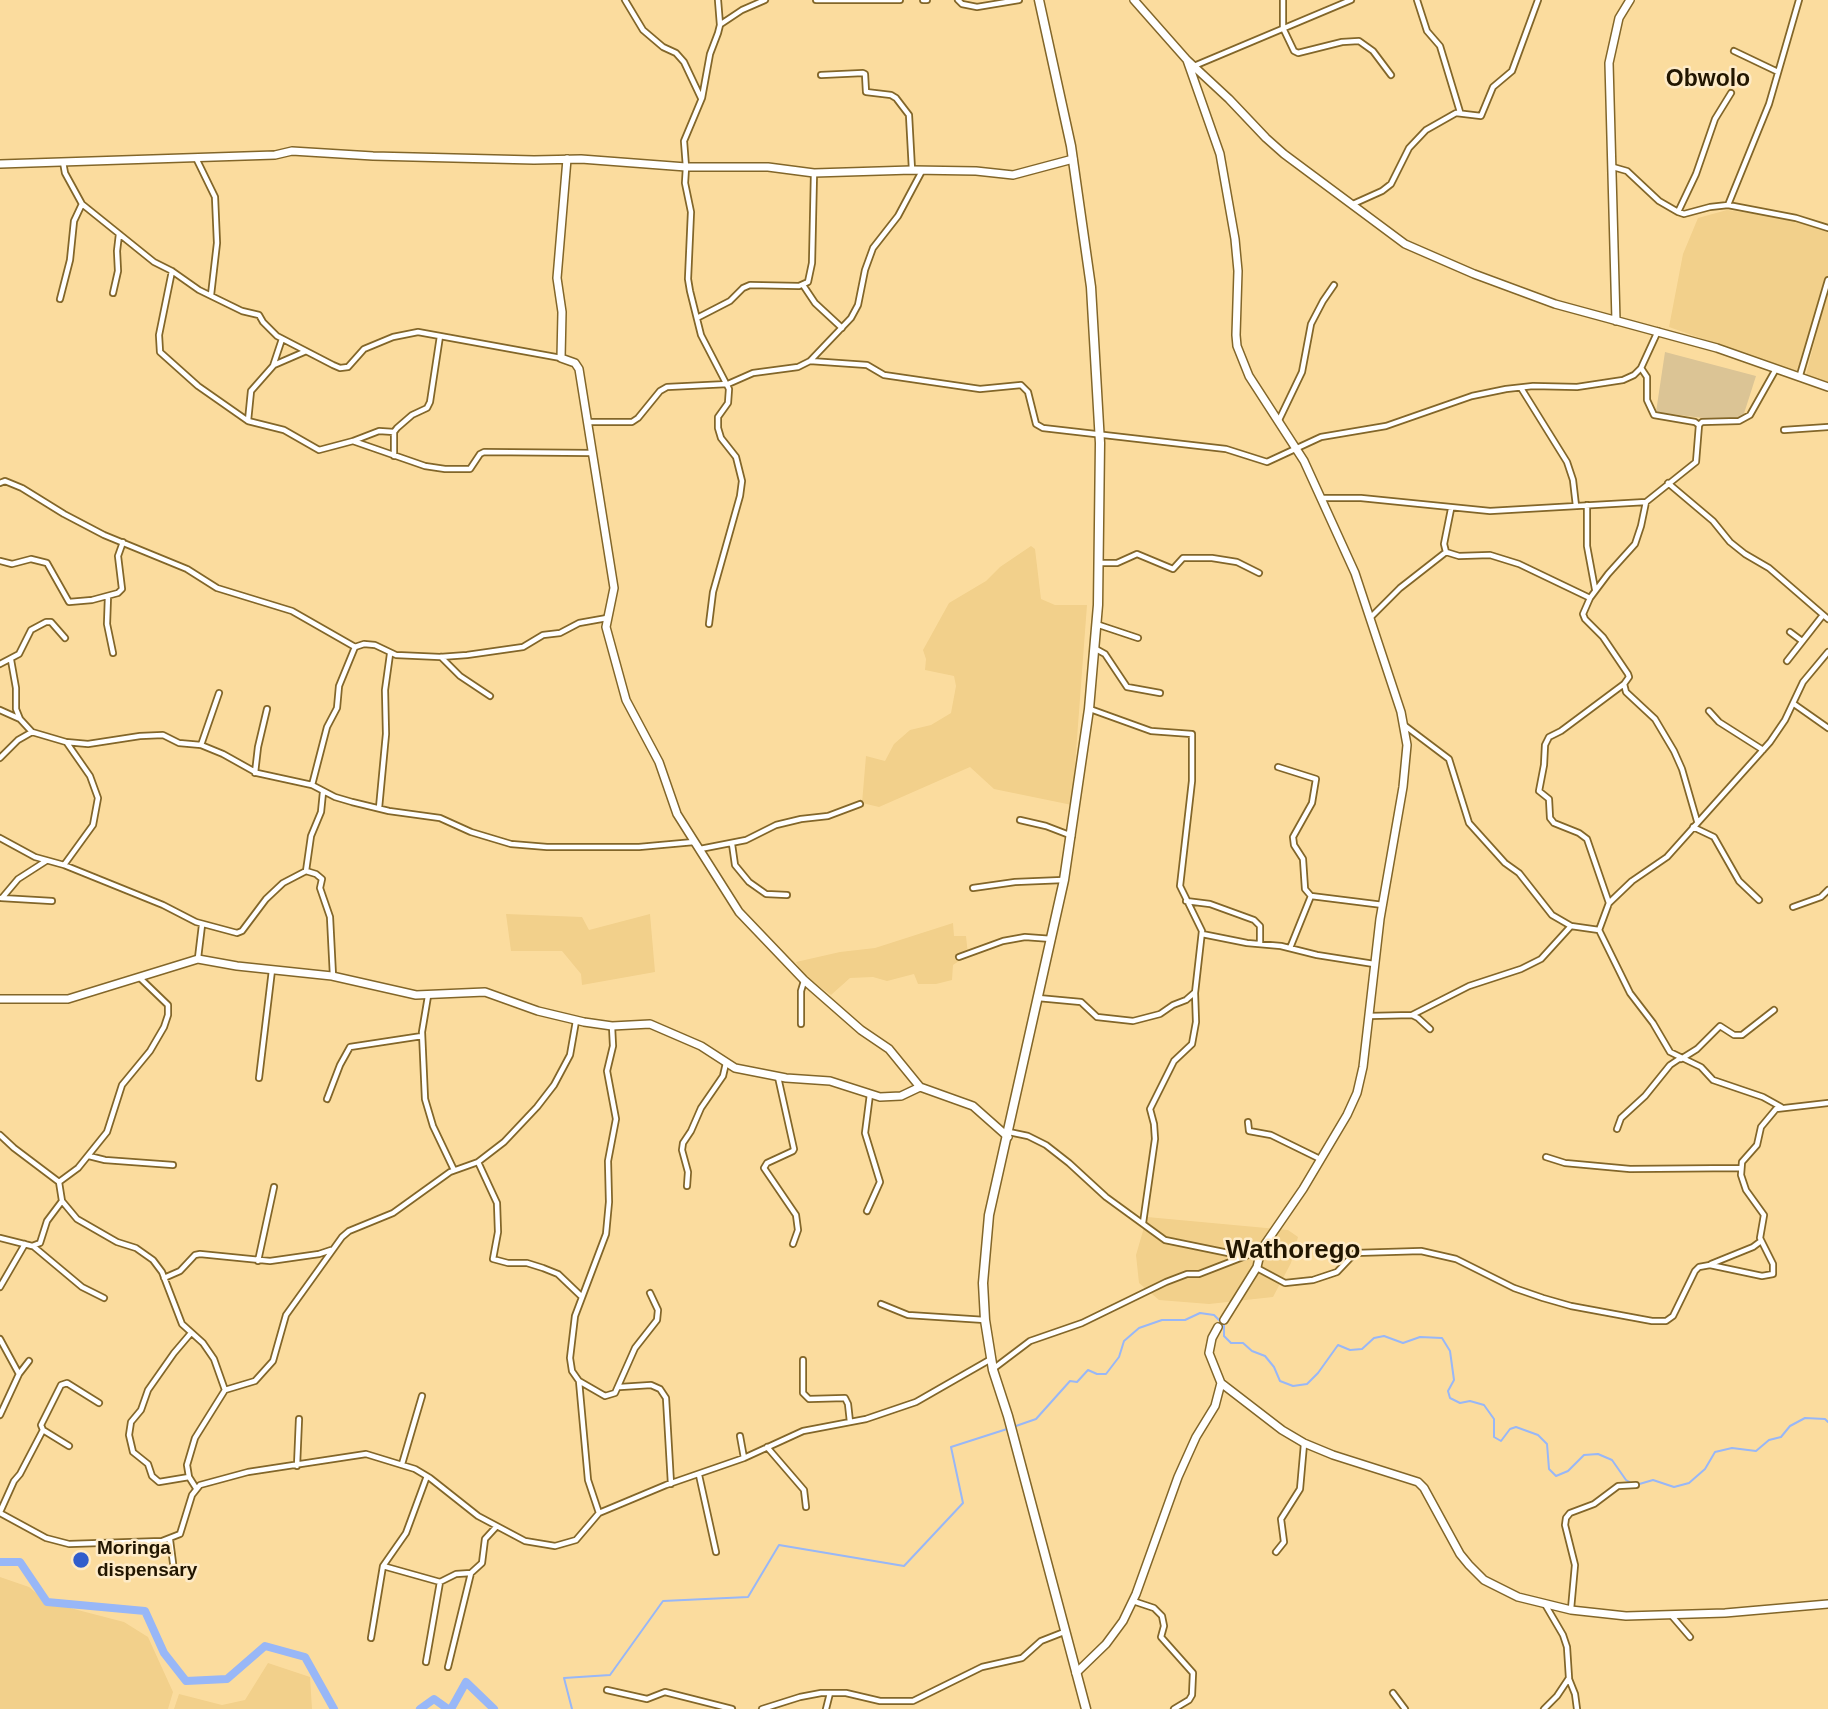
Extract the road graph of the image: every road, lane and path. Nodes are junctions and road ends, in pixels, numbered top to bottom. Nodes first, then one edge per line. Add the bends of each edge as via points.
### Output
1 (625, 0) edge
2 (718, 0) edge
3 (765, 0) edge
4 (816, 0) edge
5 (900, 0) edge
6 (958, 0) edge
7 (1019, 0) edge
8 (1039, 0) edge
9 (1134, 0) edge
10 (1283, 0) edge
11 (1351, 0) edge
12 (1417, 0) edge
13 (1538, 0) edge
14 (1630, 0) edge
15 (1799, 0) edge
16 (720, 24) junction
17 (1283, 28) junction
18 (1734, 51) dead end
19 (1186, 60) junction
20 (1193, 66) junction
21 (1778, 72) junction
22 (821, 75) dead end
23 (1391, 75) dead end
24 (1731, 93) dead end
25 (702, 98) junction
26 (1460, 113) junction
27 (196, 157) junction
28 (567, 159) junction
29 (1073, 159) junction
30 (62, 161) junction
31 (0, 164) edge
32 (686, 167) junction
33 (1613, 167) junction
34 (912, 170) junction
35 (922, 171) junction
36 (814, 173) junction
37 (82, 204) junction
38 (1352, 204) junction
39 (1728, 205) junction
40 (1678, 212) junction
41 (1828, 228) edge
42 (119, 234) junction
43 (172, 271) junction
44 (1828, 280) edge
45 (803, 285) junction
46 (1334, 285) dead end
47 (113, 293) dead end
48 (211, 295) junction
49 (60, 299) dead end
50 (697, 318) junction
51 (1616, 321) junction
52 (842, 328) junction
53 (1658, 331) junction
54 (440, 336) junction
55 (282, 339) junction
56 (304, 352) junction
57 (561, 358) junction
58 (810, 361) junction
59 (273, 366) junction
60 (1777, 367) junction
61 (1642, 368) junction
62 (1800, 375) junction
63 (728, 384) junction
64 (1828, 387) edge
65 (1521, 388) junction
66 (1279, 420) junction
67 (248, 421) junction
68 (587, 422) junction
69 (1699, 425) junction
70 (1828, 427) edge
71 (1784, 430) dead end
72 (394, 432) junction
73 (1099, 434) junction
74 (353, 441) junction
75 (1296, 447) junction
76 (592, 453) junction
77 (394, 456) junction
78 (0, 483) edge
79 (1668, 483) junction
80 (1321, 498) junction
81 (1646, 502) junction
82 (1587, 505) junction
83 (1576, 506) junction
84 (1451, 509) junction
85 (123, 542) junction
86 (1446, 552) junction
87 (0, 561) edge
88 (1098, 564) junction
89 (1259, 573) dead end
90 (1596, 590) junction
91 (108, 596) junction
92 (1590, 598) junction
93 (1371, 617) junction
94 (1826, 617) edge
95 (607, 618) junction
96 (709, 624) dead end
97 (1096, 624) junction
98 (1790, 632) dead end
99 (65, 638) dead end
100 (1138, 638) dead end
101 (1802, 641) junction
102 (355, 647) junction
103 (1095, 648) junction
104 (1828, 652) edge
105 (113, 653) dead end
106 (390, 654) junction
107 (440, 657) junction
108 (10, 660) junction
109 (1787, 661) dead end
110 (0, 664) edge
111 (1624, 684) junction
112 (219, 693) dead end
113 (1160, 693) dead end
114 (490, 696) dead end
115 (1794, 704) junction
116 (267, 709) dead end
117 (1089, 709) junction
118 (0, 710) edge
119 (1709, 711) dead end
120 (20, 719) junction
121 (1404, 725) junction
122 (1828, 728) edge
123 (32, 732) junction
124 (66, 742) junction
125 (201, 745) junction
126 (1763, 751) junction
127 (0, 758) edge
128 (1278, 767) dead end
129 (255, 773) junction
130 (312, 785) junction
131 (323, 792) junction
132 (860, 804) dead end
133 (380, 808) junction
134 (1020, 820) dead end
135 (1697, 821) junction
136 (1693, 827) junction
137 (1072, 836) junction
138 (0, 838) edge
139 (694, 842) junction
140 (732, 844) junction
141 (700, 849) junction
142 (46, 861) junction
143 (64, 865) junction
144 (306, 871) junction
145 (1064, 880) junction
146 (973, 888) dead end
147 (1828, 890) edge
148 (787, 895) dead end
149 (1311, 895) junction
150 (1, 898) edge
151 (1759, 900) dead end
152 (52, 901) dead end
153 (1185, 901) junction
154 (1609, 903) junction
155 (1383, 905) junction
156 (1793, 907) dead end
157 (202, 925) junction
158 (1571, 926) junction
159 (1599, 930) junction
160 (1202, 934) junction
161 (1052, 939) junction
162 (1260, 944) junction
163 (1290, 948) junction
164 (959, 957) dead end
165 (198, 959) junction
166 (1374, 964) junction
167 (272, 970) junction
168 (332, 976) junction
169 (140, 978) junction
170 (804, 980) junction
171 (1195, 993) junction
172 (428, 996) junction
173 (1038, 998) junction
174 (0, 999) edge
175 (1774, 1010) dead end
176 (1412, 1015) junction
177 (1368, 1017) junction
178 (576, 1021) junction
179 (801, 1024) dead end
180 (612, 1026) junction
181 (1430, 1029) dead end
182 (422, 1036) junction
183 (1680, 1059) junction
184 (726, 1063) junction
185 (778, 1077) junction
186 (259, 1078) dead end
187 (920, 1087) junction
188 (870, 1094) junction
189 (327, 1099) dead end
190 (1828, 1103) edge
191 (1782, 1108) junction
192 (1248, 1122) dead end
193 (1617, 1129) dead end
194 (0, 1135) edge
195 (1009, 1135) junction
196 (89, 1156) junction
197 (1546, 1157) dead end
198 (1320, 1159) junction
199 (478, 1162) junction
200 (173, 1165) dead end
201 (1741, 1168) junction
202 (454, 1170) junction
203 (59, 1182) junction
204 (687, 1186) dead end
205 (274, 1187) dead end
206 (62, 1201) junction
207 (867, 1211) dead end
208 (1143, 1223) junction
209 (0, 1238) edge
210 (1761, 1241) junction
211 (25, 1244) junction
212 (793, 1244) dead end
213 (32, 1246) junction
214 (332, 1250) junction
215 (1261, 1250) junction
216 (1243, 1256) junction
217 (258, 1261) junction
218 (1710, 1265) junction
219 (1257, 1267) junction
220 (164, 1279) junction
221 (0, 1287) edge
222 (650, 1293) dead end
223 (581, 1296) junction
224 (104, 1298) dead end
225 (881, 1304) dead end
226 (985, 1320) junction
227 (1224, 1320) joint
228 (1218, 1327) joint
229 (191, 1333) junction
230 (0, 1339) edge
231 (803, 1360) dead end
232 (29, 1361) dead end
233 (994, 1364) junction
234 (19, 1374) junction
235 (579, 1381) junction
236 (1221, 1382) junction
237 (619, 1387) junction
238 (225, 1390) junction
239 (422, 1396) dead end
240 (99, 1403) dead end
241 (0, 1415) edge
242 (299, 1419) dead end
243 (850, 1422) junction
244 (43, 1430) junction
245 (740, 1436) dead end
246 (1304, 1443) junction
247 (69, 1446) dead end
248 (767, 1447) junction
249 (744, 1458) junction
250 (402, 1464) junction
251 (297, 1466) junction
252 (699, 1475) junction
253 (189, 1476) junction
254 (427, 1476) junction
255 (671, 1484) junction
256 (1636, 1485) dead end
257 (196, 1488) junction
258 (807, 1507) dead end
259 (0, 1512) edge
260 (599, 1513) junction
261 (496, 1527) junction
262 (170, 1540) junction
263 (716, 1552) dead end
264 (1276, 1552) dead end
265 (173, 1563) dead end
266 (383, 1566) junction
267 (471, 1573) junction
268 (440, 1582) junction
269 (1133, 1601) junction
270 (1545, 1603) junction
271 (1828, 1604) edge
272 (1571, 1610) junction
273 (1670, 1615) junction
274 (1065, 1631) junction
275 (1690, 1637) dead end
276 (371, 1638) dead end
277 (426, 1662) dead end
278 (448, 1667) dead end
279 (1076, 1673) junction
280 (1569, 1678) junction
281 (607, 1690) dead end
282 (830, 1693) junction
283 (1394, 1693) dead end
284 (913, 1701) junction
285 (732, 1709) edge
286 (762, 1709) edge
287 (826, 1709) edge
288 (910, 1709) edge
289 (1086, 1709) edge
290 (1174, 1709) edge
291 (1405, 1709) edge
292 (1544, 1709) edge
293 (1577, 1709) edge

1 - 25 street via 643,30 684,62
2 - 16 street
3 - 16 street
4 - 5 street
6 - 7 street via 977,7
8 - 29 main road
9 - 19 street
10 - 17 street
11 - 17 street
12 - 26 street via 1427,31 1440,46
13 - 26 street via 1512,71 1493,87 1480,116
14 - 33 street via 1619,18 1609,64
15 - 21 street
16 - 25 street
17 - 20 street
17 - 23 street via 1298,53 1359,41
18 - 21 street
19 - 20 street
19 - 66 street via 1220,154 1238,271 1237,346 1249,376
20 - 38 street via 1284,154
21 - 39 street
22 - 34 street via 863,73 866,92 896,98 909,115
24 - 40 street via 1715,120
25 - 32 street via 684,137
26 - 38 street via 1418,137 1391,184
27 - 28 street via 292,151
27 - 30 street
27 - 48 street via 210,184 216,210
28 - 32 street
28 - 57 street via 557,278
29 - 35 street via 1013,175
29 - 73 main road via 1091,287
30 - 31 street
30 - 37 street
32 - 36 street via 768,167
32 - 50 street via 691,212 688,279
33 - 40 street via 1627,171
33 - 51 street
34 - 35 street
34 - 36 street
35 - 52 street via 898,216 873,247 858,304
36 - 45 street via 812,263
37 - 42 street
37 - 49 street via 74,221
38 - 51 street via 1428,256 1555,304
39 - 40 street
39 - 41 street
42 - 43 street
42 - 47 street
43 - 48 street
43 - 67 street via 160,352
44 - 62 street
45 - 50 street via 750,285
45 - 52 street
46 - 66 street via 1311,324 1302,372
48 - 55 street via 259,315
50 - 63 street via 708,350
51 - 53 street
52 - 58 street
53 - 60 street
53 - 61 street
54 - 56 street via 418,332 393,337 364,349 344,368
54 - 57 street
54 - 72 street via 429,404
55 - 56 street
55 - 59 street
56 - 59 street
57 - 68 street via 578,365
58 - 63 street via 753,373
58 - 73 street via 867,365 884,375 980,389 1021,385 1028,392 1036,424
59 - 67 street via 251,391
60 - 62 street
60 - 69 street via 1750,415 1739,421
61 - 65 street via 1623,380 1588,386
61 - 69 street via 1654,415
62 - 64 street
63 - 68 street via 667,387 632,422
63 - 96 street via 728,403 718,417 718,428 736,457 742,481
65 - 75 street via 1472,396 1417,417
65 - 83 street via 1567,462
66 - 75 street
67 - 74 street via 284,430 319,450
68 - 76 street
69 - 79 street via 1696,462
70 - 71 street
72 - 74 street via 379,431
72 - 77 street
73 - 75 street via 1226,449 1264,462
73 - 88 main road
74 - 77 street
75 - 80 street
76 - 77 street via 484,452 470,469 454,470
76 - 95 street via 614,588
78 - 85 street via 22,488
79 - 81 street
79 - 94 street via 1730,542 1769,568
80 - 84 street
80 - 93 street
81 - 82 street
81 - 90 street via 1635,544
82 - 83 street
82 - 90 street via 1587,546
83 - 84 street
84 - 86 street
85 - 91 street via 118,556 122,588
85 - 102 street via 187,569 217,588 292,611
86 - 92 street via 1489,555 1519,564
86 - 93 street
87 - 91 street via 47,563 70,603
88 - 89 street via 1117,563 1137,554 1173,569 1183,558 1212,558 1237,562
88 - 97 main road
90 - 92 street
91 - 105 street
92 - 111 street via 1583,614 1628,674
93 - 121 street
94 - 101 street
95 - 107 street via 543,635 523,648
95 - 139 street via 626,700
97 - 100 street
97 - 103 main road
98 - 101 street
99 - 108 street via 46,622 31,630 22,652
101 - 109 street
102 - 106 street via 375,645
102 - 130 street via 339,686 339,702 327,727
103 - 113 street via 1105,654 1127,687
103 - 117 main road
104 - 115 street via 1803,682
106 - 107 street
106 - 133 street
107 - 114 street
108 - 110 street
108 - 120 street
111 - 135 street via 1631,698 1655,719 1674,751
111 - 154 street via 1549,737 1539,790 1549,799 1554,823 1587,839
112 - 125 street
115 - 122 street
115 - 126 street
116 - 129 street
117 - 137 main road
117 - 153 street via 1151,730 1192,734 1193,773 1180,886
118 - 120 street
119 - 126 street
120 - 123 street
121 - 155 street via 1406,760
121 - 158 street via 1449,759 1473,830 1519,873 1552,915
123 - 124 street
123 - 127 street
124 - 125 street via 88,744 153,734 185,745
124 - 143 street via 90,776 98,798 93,825
125 - 129 street
126 - 135 street
128 - 149 street via 1316,779 1312,803 1293,837 1303,859 1305,889
129 - 130 street
130 - 131 street
131 - 133 street
131 - 144 street
132 - 140 street via 828,816 776,825
133 - 139 street via 436,816 471,832 524,845 639,847
134 - 137 street
135 - 136 street
136 - 151 street via 1714,837 1739,881
136 - 154 street via 1667,857
137 - 145 main road
138 - 142 street
139 - 141 street
140 - 141 street
140 - 148 street via 735,865 749,882 766,894
141 - 170 street via 739,912
142 - 143 street
142 - 150 street via 18,879
143 - 157 street
144 - 157 street via 271,892 239,933
144 - 168 street via 322,879 320,888 331,926
145 - 146 street
145 - 161 main road
147 - 156 street
149 - 155 street
149 - 163 street
150 - 152 street
153 - 160 street
153 - 162 street via 1210,904 1254,920 1260,926
154 - 159 street
155 - 166 street
157 - 165 street
158 - 159 street
158 - 176 street via 1541,959 1469,986
159 - 183 street via 1630,993 1670,1052
160 - 162 street
160 - 171 street
161 - 164 street via 1003,941
161 - 173 main road
162 - 163 street
163 - 166 street
165 - 167 street
165 - 169 street
166 - 177 street
167 - 168 street
167 - 186 street
168 - 172 street
169 - 174 street via 68,999
169 - 196 street via 164,1000 168,1015 160,1036 122,1085 107,1132
170 - 179 street
170 - 187 street via 890,1049
171 - 173 street via 1160,1014 1133,1021 1097,1017 1081,1002
171 - 208 street via 1192,1044 1174,1060 1150,1109 1155,1139
172 - 178 street via 485,992
172 - 182 street
173 - 195 main road
175 - 183 street via 1742,1035 1718,1027
176 - 177 street
176 - 181 street
177 - 198 street via 1357,1093
178 - 180 street
178 - 199 street via 570,1055 546,1097 504,1142
180 - 184 street via 650,1024 701,1046
180 - 223 street via 607,1072 616,1119 608,1161 606,1234
182 - 189 street via 350,1047
182 - 202 street via 425,1098
183 - 191 street via 1701,1067 1713,1080
183 - 193 street via 1621,1118
184 - 185 street
184 - 204 street via 682,1146
185 - 188 street via 830,1081
185 - 212 street via 794,1149 764,1168 796,1215 798,1230
187 - 188 street via 901,1096
187 - 195 street via 973,1106
188 - 207 street via 865,1133 880,1182
190 - 191 street
191 - 201 street via 1761,1127 1757,1145
192 - 198 street via 1249,1131 1271,1135
194 - 203 street
195 - 208 street via 1028,1136 1045,1145
195 - 226 main road via 989,1215
196 - 200 street
196 - 203 street
197 - 201 street via 1630,1169
198 - 215 street
199 - 202 street
199 - 223 street via 497,1203 493,1259 530,1263 552,1272
201 - 210 street via 1746,1191 1764,1215
202 - 214 street via 393,1213 349,1231
203 - 206 street
205 - 217 street
206 - 213 street via 47,1221 40,1243
206 - 220 street via 82,1223 148,1255
208 - 216 street via 1170,1242
209 - 211 street
210 - 218 street
210 - 218 street via 1774,1268 1770,1276
211 - 213 street
211 - 221 street
213 - 224 street
214 - 217 street via 283,1261
214 - 238 street via 286,1315 269,1367 255,1381
215 - 216 street
215 - 219 street
216 - 233 street via 1166,1282 1082,1323 1030,1341
217 - 220 street via 200,1254
218 - 219 street via 1695,1271 1672,1316 1661,1322 1543,1298 1456,1259 1421,1251 1356,1253 1337,1272 1285,1283
219 - 227 street
220 - 229 street via 179,1318
222 - 237 street via 657,1320 635,1348
223 - 235 street via 570,1358
225 - 226 street via 908,1315
226 - 233 main road
227 - 228 street
228 - 236 street via 1209,1353
229 - 238 street via 214,1359
229 - 253 street via 148,1390 129,1435 133,1452 159,1482
230 - 234 street
231 - 243 street via 803,1393 809,1399 845,1398
232 - 234 street
233 - 243 street via 916,1402
233 - 274 main road
234 - 241 street
235 - 237 street via 605,1396
235 - 260 street via 586,1471
236 - 246 street
236 - 269 street via 1215,1405 1178,1477
237 - 255 street via 651,1385 666,1398
238 - 253 street via 191,1447
239 - 250 street
240 - 244 street via 63,1383 41,1425
242 - 251 street
243 - 248 street via 803,1431
244 - 247 street
244 - 259 street
245 - 249 street
246 - 264 street via 1300,1489 1282,1519 1284,1542
246 - 270 street via 1418,1482 1476,1574 1518,1597
248 - 249 street
248 - 258 street via 804,1490
249 - 252 street
250 - 251 street via 360,1454
250 - 254 street
251 - 257 street via 248,1472
252 - 255 street
252 - 263 street
253 - 257 street
254 - 261 street
254 - 266 street via 406,1533
255 - 260 street
256 - 272 street via 1618,1486 1566,1518 1575,1565
257 - 262 street via 182,1530
259 - 262 street via 46,1538 69,1544
260 - 261 street via 576,1540 555,1546 524,1541
261 - 267 street via 485,1539 482,1563
262 - 265 street
266 - 268 street
266 - 276 street
267 - 268 street
267 - 278 street
268 - 277 street
269 - 279 street via 1119,1628
269 - 290 street via 1162,1616 1161,1637 1193,1672 1192,1695
270 - 272 street
270 - 280 street via 1563,1634
271 - 273 street
272 - 273 street
273 - 275 street
274 - 279 main road
274 - 284 street via 1041,1641 1022,1658 982,1667
279 - 289 main road
280 - 292 street
280 - 293 street
281 - 285 street via 647,1699 665,1692
282 - 284 street
282 - 286 street
282 - 287 street
283 - 291 street
284 - 288 street

